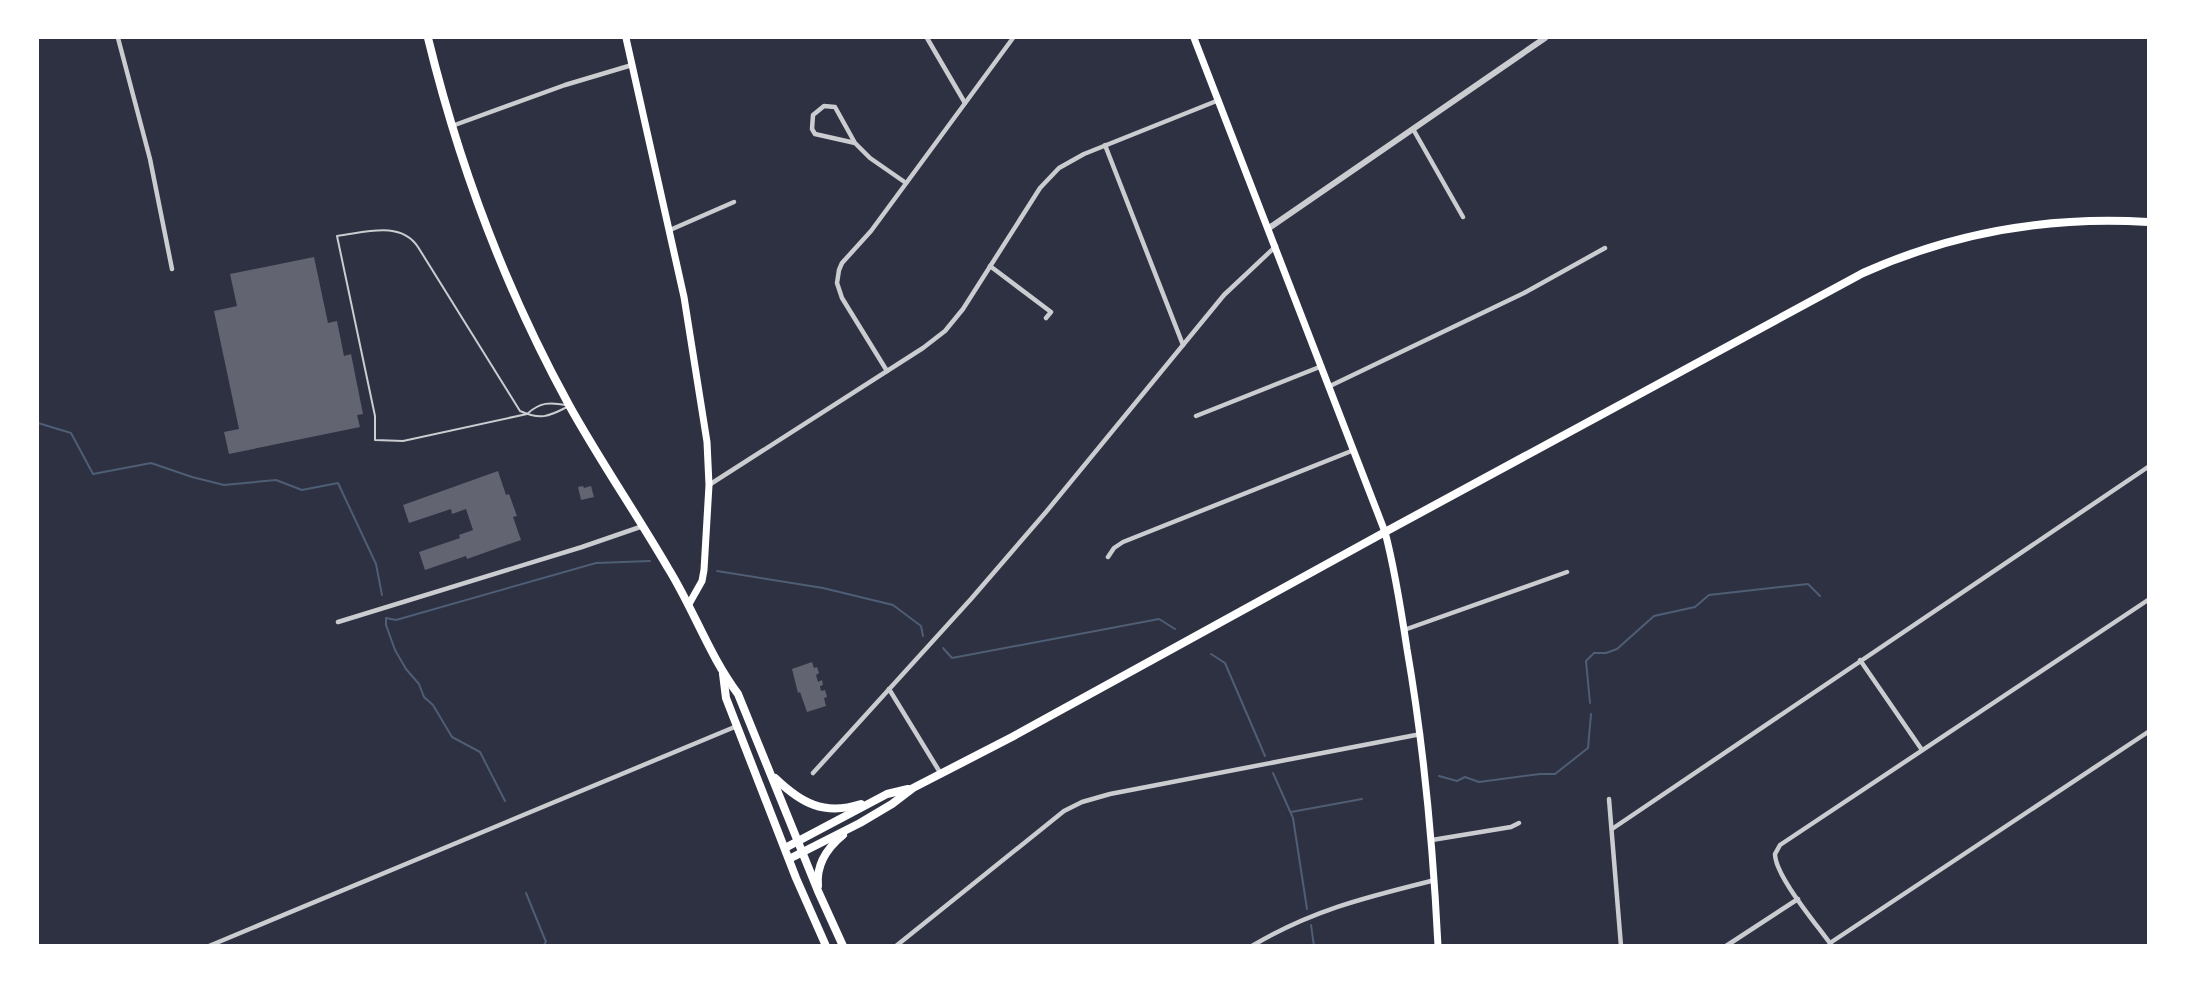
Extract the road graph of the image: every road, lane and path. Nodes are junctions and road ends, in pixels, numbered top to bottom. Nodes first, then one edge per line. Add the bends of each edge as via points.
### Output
1 (118, 38) edge
2 (428, 38) edge
3 (626, 38) edge
4 (927, 38) edge
5 (1013, 38) edge
6 (1194, 38) edge
7 (1545, 38) edge
8 (632, 65) junction
9 (1219, 100) junction
10 (965, 103) junction
11 (452, 126) junction
12 (1413, 129) junction
13 (855, 143) junction
14 (1105, 145) junction
15 (906, 183) junction
16 (734, 202) dead end
17 (1463, 217) dead end
18 (2148, 222) edge
19 (1269, 228) junction
20 (670, 230) junction
21 (1276, 246) junction
22 (1605, 248) dead end
23 (990, 266) junction
24 (172, 269) dead end
25 (1046, 318) dead end
26 (1183, 345) junction
27 (1322, 366) junction
28 (887, 371) junction
29 (1330, 386) junction
30 (569, 405) junction
31 (527, 414) junction
32 (1196, 416) dead end
33 (1354, 450) junction
34 (2148, 467) edge
35 (709, 485) junction
36 (643, 526) junction
37 (1385, 532) junction
38 (1108, 557) dead end
39 (1567, 572) dead end
40 (2148, 600) edge
41 (689, 604) junction
42 (338, 622) dead end
43 (1404, 630) junction
44 (1860, 660) junction
45 (722, 673) junction
46 (889, 689) junction
47 (737, 726) junction
48 (2148, 732) edge
49 (1421, 734) junction
50 (1922, 750) junction
51 (813, 772) dead end
52 (940, 774) junction
53 (772, 775) junction
54 (913, 788) junction
55 (887, 794) junction
56 (1609, 799) dead end
57 (860, 823) junction
58 (1519, 823) dead end
59 (1612, 829) junction
60 (1432, 840) junction
61 (799, 842) junction
62 (785, 848) junction
63 (803, 853) junction
64 (789, 859) junction
65 (1435, 880) junction
66 (818, 891) junction
67 (1798, 899) junction
68 (1831, 944) edge
69 (209, 945) edge
70 (826, 945) edge
71 (843, 945) edge
72 (896, 945) edge
73 (1252, 945) edge
74 (1438, 945) edge
75 (1621, 945) edge
76 (1726, 945) edge

1 - 24 street via 150,159
2 - 11 main road
3 - 8 main road
4 - 10 street
5 - 10 street
6 - 9 main road
7 - 12 street
8 - 11 street via 565,84
8 - 20 main road
9 - 14 street
9 - 19 main road
10 - 15 street
11 - 30 main road via 509,279
12 - 17 street
12 - 19 street
13 - 13 street via 836,107 824,106 813,115 815,134
13 - 15 street
14 - 23 street via 1071,160 1049,177
14 - 26 street
15 - 28 street via 842,263 837,277 842,298
16 - 20 street
18 - 37 main road via 2092,220 2018,226 1941,243 1889,261
19 - 21 main road
20 - 35 main road via 707,442
21 - 26 street via 1236,282
21 - 27 main road
22 - 29 street via 1524,293
23 - 25 street via 1051,312
23 - 28 street via 945,331
26 - 46 street via 1046,512
27 - 29 main road
27 - 32 street
28 - 35 street
29 - 33 main road
30 - 31 lane via 552,415 537,418
30 - 31 lane via 548,402
30 - 36 main road
31 - 31 lane via 403,441 375,440 375,416 337,236 388,230 407,235 517,408
33 - 37 main road
33 - 38 street via 1123,542
34 - 44 street
35 - 41 main road via 702,581
36 - 41 main road
36 - 42 street
37 - 43 main road
37 - 52 main road
39 - 43 street
40 - 50 street
41 - 45 main road
43 - 49 main road
44 - 50 street
44 - 59 street
45 - 47 main road
45 - 53 main road via 738,694
46 - 51 street
46 - 52 street
47 - 62 main road
47 - 69 street
48 - 68 street
49 - 60 main road
49 - 72 street via 1082,801 1049,822
50 - 67 street via 1780,845 1775,854 1778,868
52 - 54 main road
53 - 55 main road via 799,799 827,808 849,807
53 - 61 main road
54 - 55 main road
54 - 57 main road
55 - 61 main road
56 - 59 street
57 - 63 main road
57 - 66 main road via 836,841 823,858
58 - 60 street
59 - 75 street
60 - 65 main road
61 - 62 main road
61 - 63 main road
62 - 64 main road
63 - 64 main road
63 - 66 main road
64 - 70 main road
65 - 73 street via 1308,916
65 - 74 main road
66 - 71 main road
67 - 68 street
67 - 76 street

